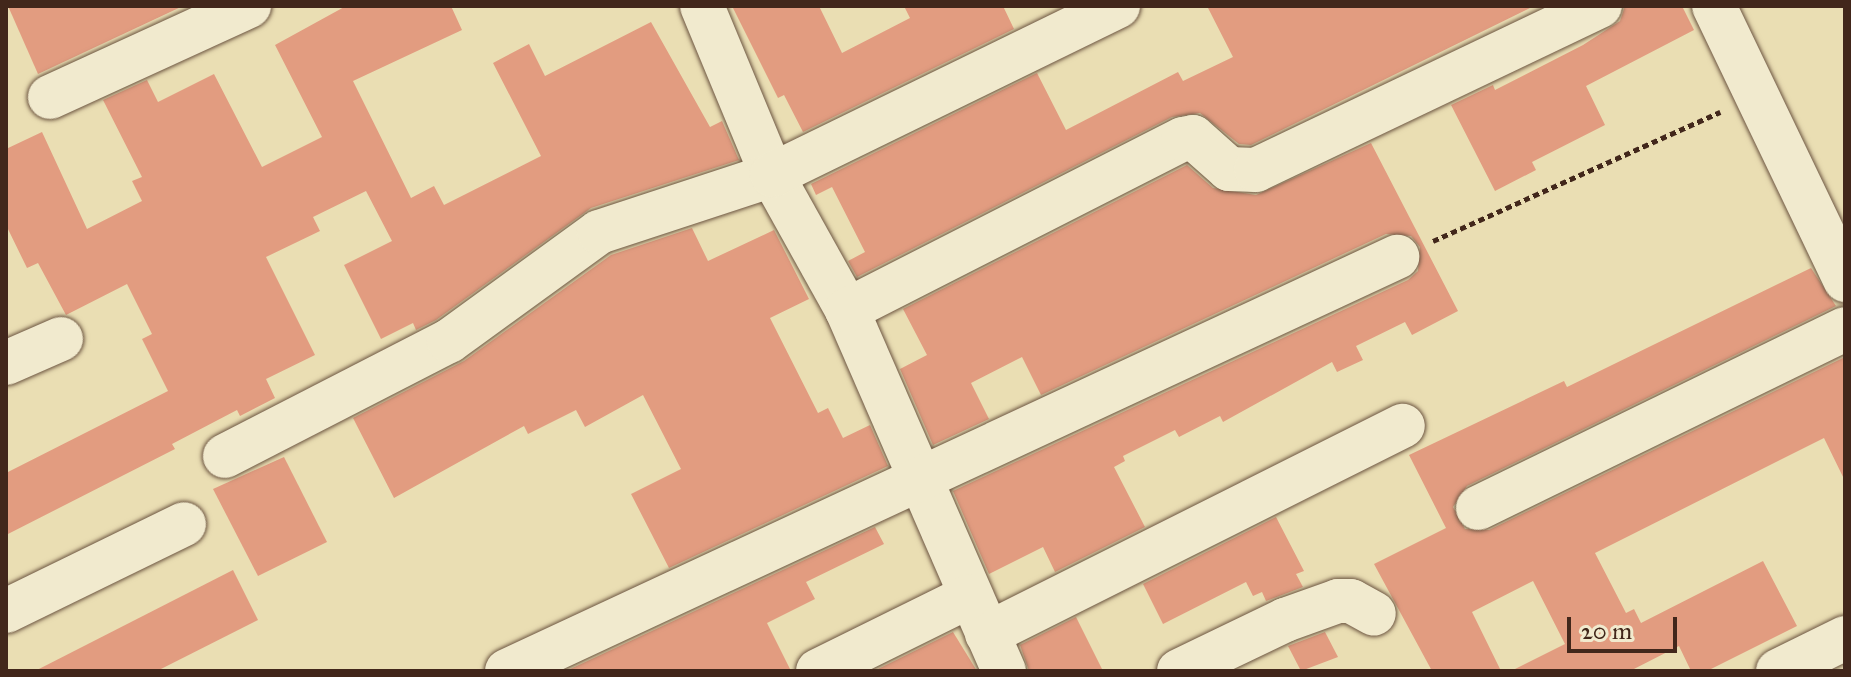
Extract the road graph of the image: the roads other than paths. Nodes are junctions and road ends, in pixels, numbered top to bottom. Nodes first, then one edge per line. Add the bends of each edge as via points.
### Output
1 (249, 6) edge
2 (702, 6) edge
3 (1118, 6) edge
4 (1600, 6) edge
5 (1714, 6) edge
6 (50, 97) dead end
7 (772, 175) junction
8 (1397, 257) road end
9 (1845, 280) edge
10 (847, 310) junction
11 (1845, 329) edge
12 (61, 339) dead end
13 (6, 363) edge
14 (1403, 426) dead end
15 (225, 456) dead end
16 (921, 474) junction
17 (1478, 508) dead end
18 (184, 524) dead end
19 (6, 611) edge
20 (1374, 614) dead end
21 (987, 634) edge
22 (1845, 638) edge
23 (507, 671) edge
24 (818, 671) edge
25 (1179, 671) edge
26 (1778, 671) edge

1 - 6 street
2 - 7 street
3 - 7 street
4 - 10 street via 1256,170 1229,169 1193,137 1183,139
5 - 9 street
7 - 10 street
7 - 15 street via 599,232 449,341
8 - 16 street
10 - 16 street
11 - 17 street
12 - 13 street
14 - 21 street
16 - 21 street
16 - 23 street
18 - 19 street
20 - 25 street via 1351,601 1338,601
21 - 24 street
22 - 26 street

